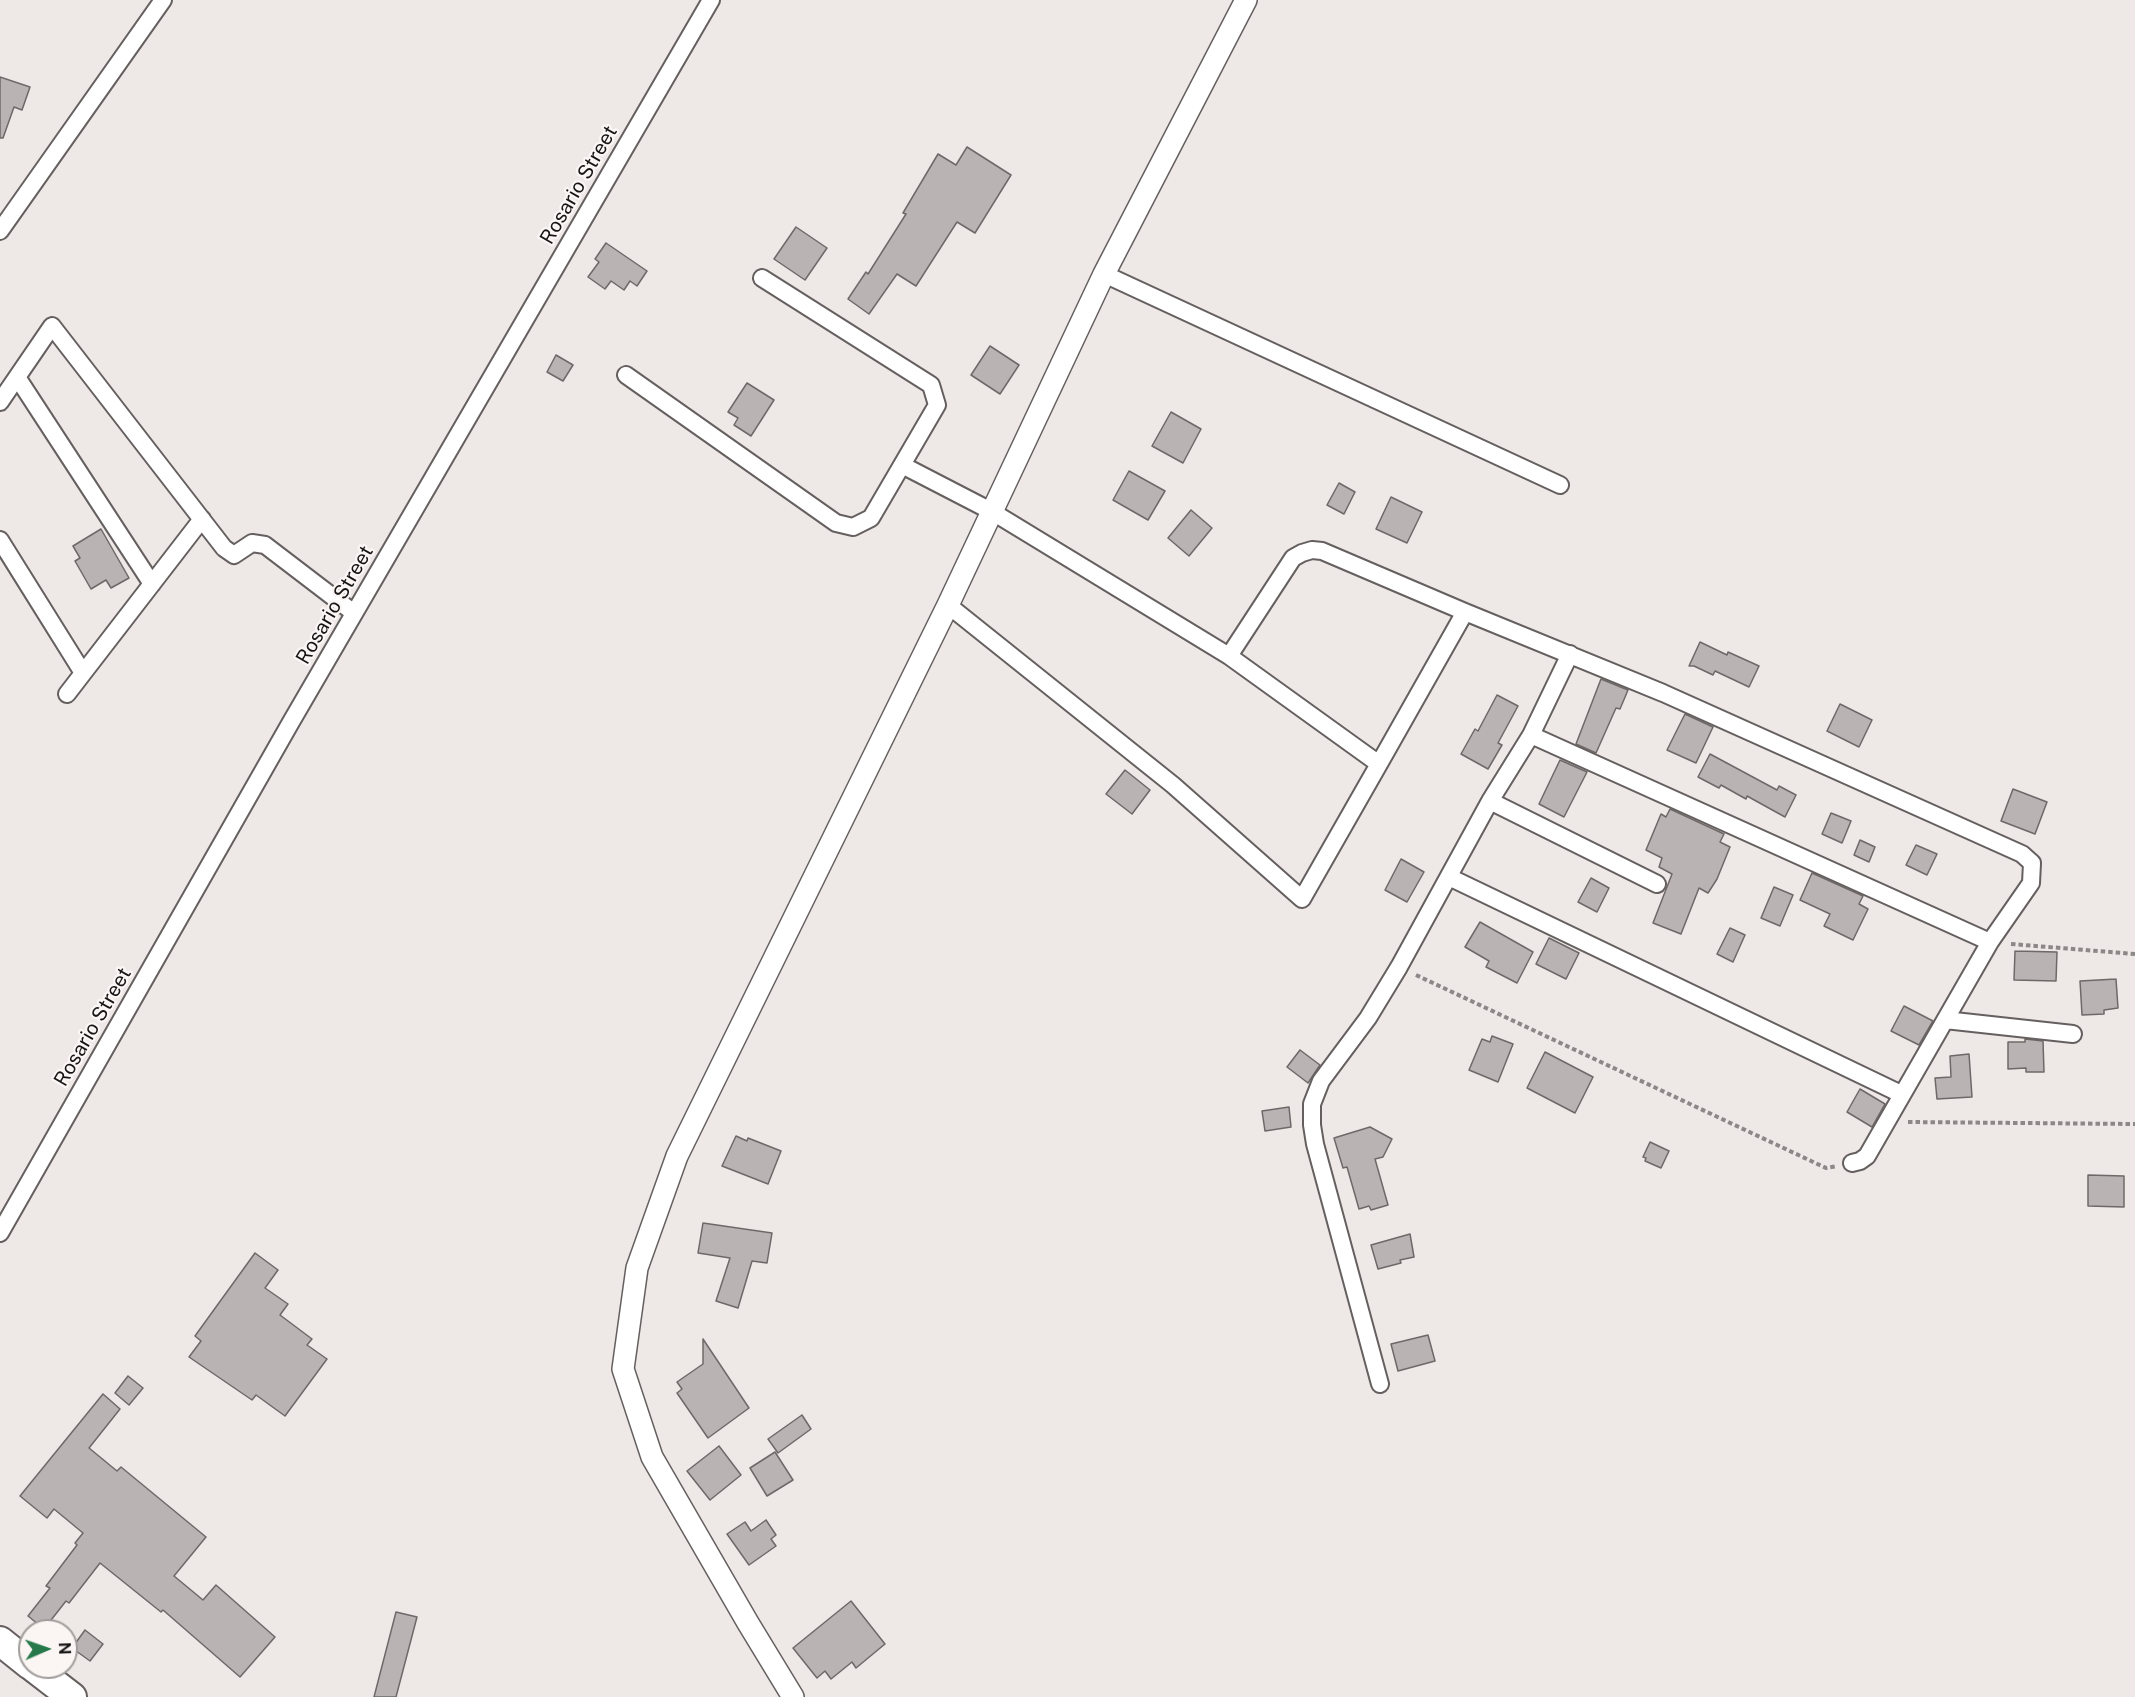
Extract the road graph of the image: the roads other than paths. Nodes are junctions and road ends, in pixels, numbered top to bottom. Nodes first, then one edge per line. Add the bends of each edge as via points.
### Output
1 (163, 0) edge
2 (711, 0) edge
3 (1246, 0) edge
4 (0, 231) edge
5 (1104, 274) junction
6 (762, 278) dead end
7 (626, 375) dead end
8 (17, 377) junction
9 (0, 402) edge
10 (902, 465) junction
11 (1560, 485) dead end
12 (991, 511) junction
13 (202, 519) junction
14 (0, 540) edge
15 (152, 584) junction
16 (948, 605) junction
17 (1465, 612) junction
18 (354, 613) junction
19 (1570, 654) junction
20 (1229, 656) junction
21 (83, 673) junction
22 (67, 693) dead end
23 (1531, 735) junction
24 (1379, 764) junction
25 (1490, 801) junction
26 (1449, 877) junction
27 (1657, 884) dead end
28 (1990, 942) junction
29 (1945, 1020) junction
30 (2073, 1034) dead end
31 (1901, 1094) junction
32 (1852, 1163) road end
33 (0, 1233) edge
34 (1380, 1384) dead end
35 (0, 1641) edge
36 (18, 1655) edge
37 (49, 1679) edge
38 (72, 1697) edge
39 (794, 1697) edge

1 - 4 street
2 - 18 street, Rosario Street
3 - 5 street
5 - 11 street
5 - 12 street
6 - 10 street via 931,386 937,405
7 - 10 street via 836,523 853,527 871,518
8 - 9 street
8 - 13 street via 52,326
8 - 15 street
10 - 12 street
12 - 16 street
12 - 20 street
13 - 15 street
13 - 18 street via 234,555 252,543 265,545
14 - 21 street
15 - 21 street
16 - 24 street via 1173,785 1302,899
16 - 39 street via 677,1156 637,1268 622,1369 652,1457
17 - 19 street
17 - 20 street via 1341,558 1312,550 1293,558
17 - 24 street
18 - 33 street, Rosario Street
19 - 23 street
19 - 28 street via 2022,854 2032,863 2031,883
20 - 24 street
21 - 22 street
23 - 25 street
23 - 28 street
25 - 26 street
25 - 27 street
26 - 31 street
26 - 34 street via 1368,1018 1321,1081 1312,1104 1314,1144
28 - 29 street
29 - 30 street
29 - 31 street
31 - 32 street via 1867,1156
35 - 36 highway
37 - 38 highway

